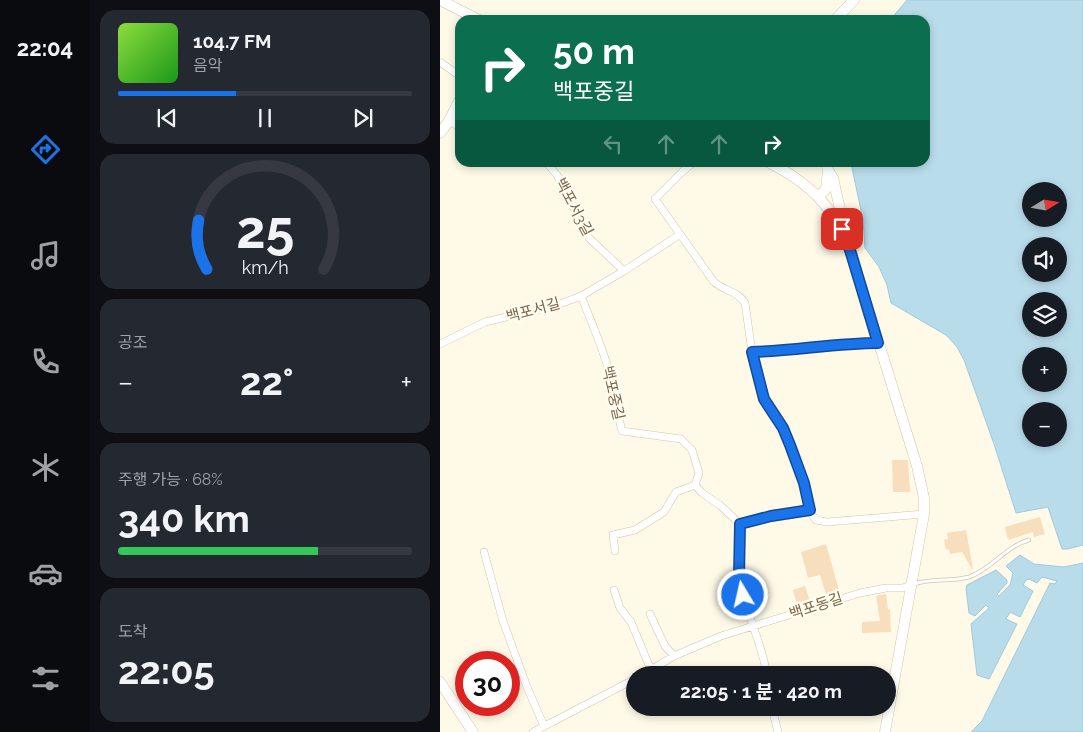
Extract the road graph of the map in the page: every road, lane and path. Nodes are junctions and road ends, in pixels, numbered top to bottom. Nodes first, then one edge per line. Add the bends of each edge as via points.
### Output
1 (440, 0) edge
2 (854, 0) edge
3 (469, 15) edge
4 (840, 15) edge
5 (440, 62) edge
6 (455, 72) edge
7 (455, 109) edge
8 (449, 121) junction
9 (455, 124) edge
10 (440, 133) edge
11 (550, 167) edge
12 (688, 167) edge
13 (777, 167) edge
14 (827, 167) edge
15 (828, 167) edge
16 (818, 197) junction
17 (679, 235) junction
18 (850, 250) junction
19 (624, 271) junction
20 (581, 296) junction
21 (878, 343) junction
22 (440, 344) edge
23 (752, 352) junction
24 (695, 485) junction
25 (810, 510) junction
26 (924, 514) junction
27 (740, 524) junction
28 (1029, 540) dead end
29 (615, 551) dead end
30 (484, 552) dead end
31 (911, 585) junction
32 (614, 590) dead end
33 (650, 614) dead end
34 (754, 626) junction
35 (674, 656) junction
36 (648, 666) edge
37 (657, 666) edge
38 (765, 666) edge
39 (440, 682) edge
40 (626, 684) edge
41 (774, 716) edge
42 (544, 726) junction
43 (473, 732) edge
44 (533, 732) edge
45 (778, 732) edge
46 (885, 732) edge

1 - 3 street
2 - 4 street
5 - 6 street
7 - 8 street
8 - 9 street
8 - 10 street
11 - 19 street, 백포서3길 via 589,238
12 - 17 street via 654,199
13 - 16 street via 797,178
14 - 16 street via 826,189
15 - 18 street
16 - 18 street via 835,217
17 - 19 street, 백포서길
17 - 23 street via 714,282 743,299
18 - 21 street
19 - 20 street, 백포서길
20 - 22 street, 백포서길 via 485,322
20 - 24 street, 백포중길 via 602,347 622,431 682,439 692,450 699,473
21 - 23 street
21 - 26 street via 917,466
23 - 25 street via 764,399 783,428 804,483
24 - 27 street
24 - 29 street via 676,492 664,512 635,530 614,535
25 - 26 street via 816,520 827,522
25 - 27 street
26 - 31 street
27 - 34 street via 739,577
28 - 31 lane via 1018,543 987,568 968,577
30 - 42 street via 502,621
31 - 34 street, 백포동길 via 860,593
31 - 46 street
32 - 36 street
33 - 35 street via 665,646
34 - 35 street, 백포동길
34 - 38 street
35 - 37 street, 백포동길
39 - 43 street
40 - 42 street
41 - 45 street
42 - 44 street

